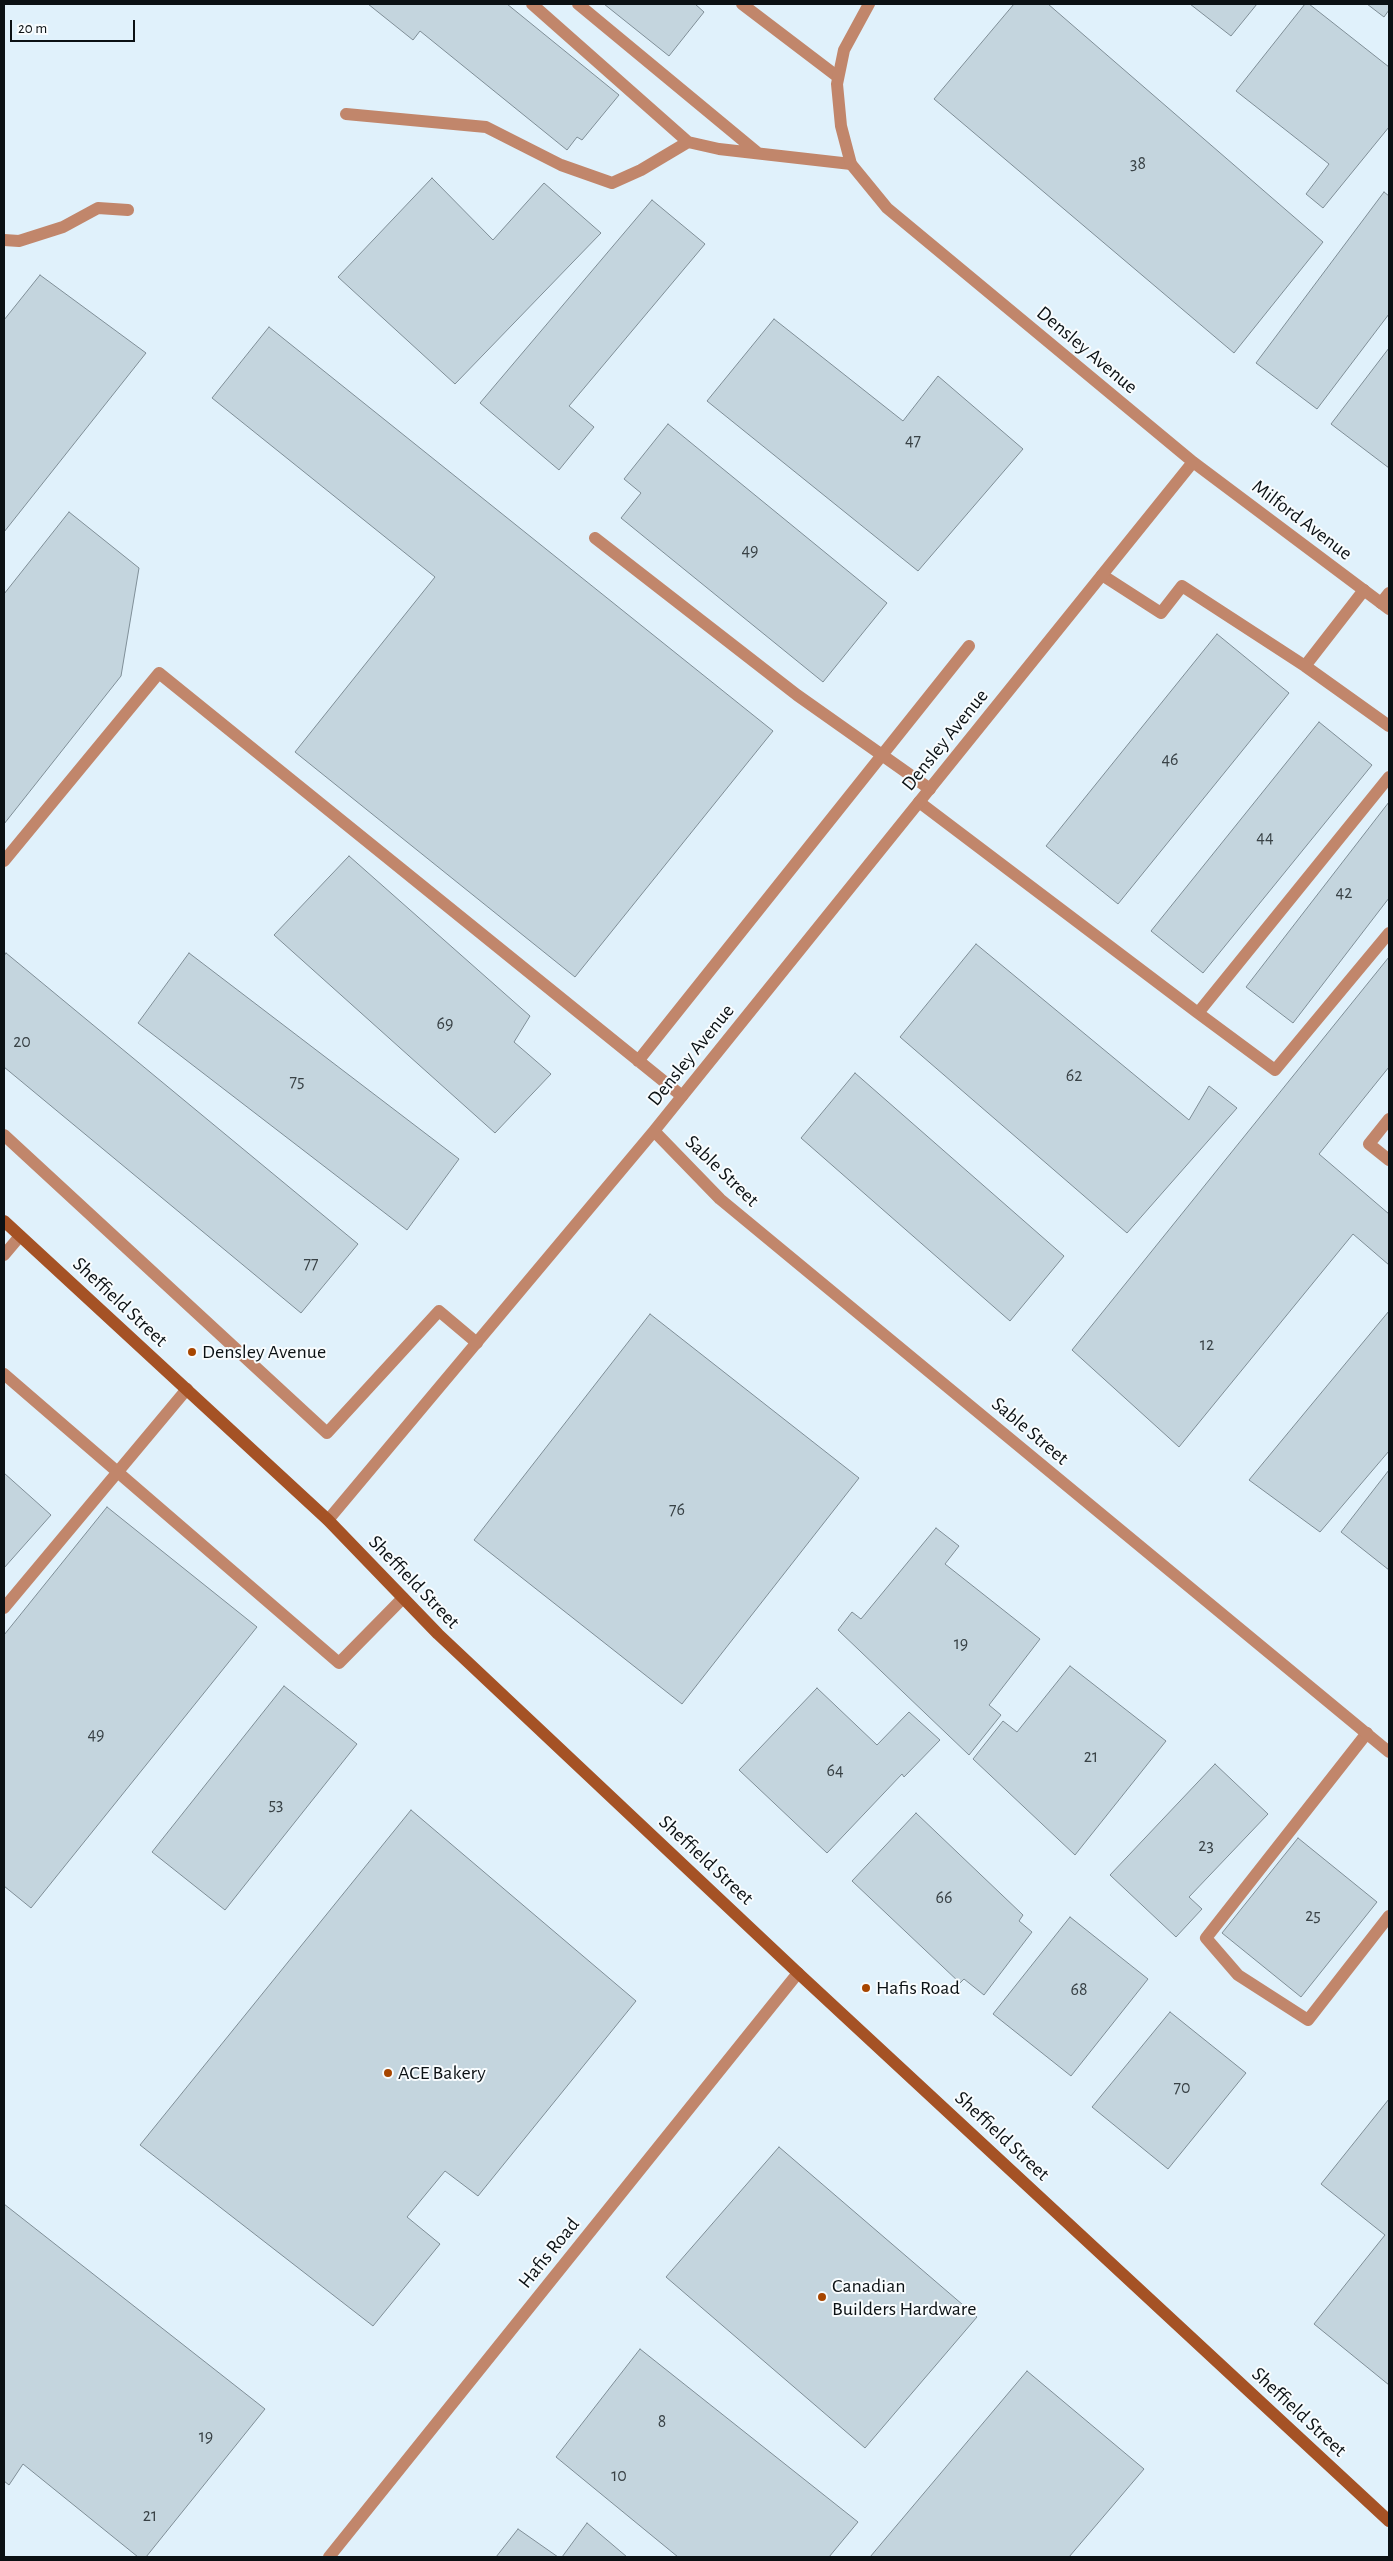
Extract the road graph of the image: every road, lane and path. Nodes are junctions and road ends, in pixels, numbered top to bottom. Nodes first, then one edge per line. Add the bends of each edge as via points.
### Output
1 (532, 4) edge
2 (578, 4) edge
3 (742, 4) edge
4 (869, 4) edge
5 (838, 76) junction
6 (346, 114) dead end
7 (688, 142) junction
8 (758, 153) junction
9 (851, 164) junction
10 (128, 210) dead end
11 (4, 240) edge
12 (1193, 462) junction
13 (595, 538) dead end
14 (1102, 575) junction
15 (1364, 590) junction
16 (1386, 602) edge
17 (969, 646) dead end
18 (1305, 666) junction
19 (1389, 726) edge
20 (882, 755) junction
21 (1389, 777) edge
22 (930, 789) junction
23 (919, 802) junction
24 (4, 861) edge
25 (1389, 933) edge
26 (1198, 1013) junction
27 (638, 1062) junction
28 (682, 1096) junction
29 (1389, 1119) edge
30 (654, 1131) junction
31 (4, 1135) edge
32 (1389, 1160) edge
33 (4, 1221) edge
34 (20, 1236) junction
35 (4, 1254) edge
36 (477, 1343) junction
37 (4, 1374) edge
38 (187, 1389) junction
39 (117, 1471) junction
40 (328, 1520) junction
41 (403, 1598) junction
42 (4, 1608) edge
43 (1367, 1734) junction
44 (1389, 1752) edge
45 (1389, 1916) edge
46 (798, 1972) junction
47 (1389, 2521) edge
48 (329, 2557) edge

1 - 7 street
2 - 8 street
3 - 5 street
4 - 5 street, Densley Avenue via 844,50
5 - 9 street, Densley Avenue via 841,126
6 - 7 street via 486,127 561,165 612,183
7 - 8 street
8 - 9 street
9 - 12 street, Densley Avenue via 887,208 921,238
10 - 11 street via 98,208 63,227 19,241
12 - 14 street, Densley Avenue
12 - 15 street, Milford Avenue
13 - 20 street via 797,695
14 - 18 street via 1161,613 1182,586
14 - 22 street, Densley Avenue
15 - 16 street, Milford Avenue
15 - 18 street
17 - 20 street
18 - 19 street
20 - 22 street
20 - 27 street
21 - 26 street
22 - 23 street, Densley Avenue
23 - 26 street
23 - 28 street, Densley Avenue
24 - 27 street via 159,673
25 - 26 street via 1275,1070
27 - 28 street
28 - 30 street, Densley Avenue
29 - 32 street via 1369,1144
30 - 36 street, Densley Avenue
30 - 43 street, Sable Street via 720,1199
31 - 36 street via 326,1433 439,1311
33 - 34 street, Sheffield Street
34 - 35 street
34 - 38 street, Sheffield Street
36 - 40 street, Densley Avenue
37 - 39 street
38 - 39 street
38 - 40 street, Sheffield Street
39 - 41 street via 339,1663
39 - 42 street
40 - 41 street, Sheffield Street
41 - 46 street, Sheffield Street
43 - 44 street, Sable Street
43 - 45 street via 1206,1938 1238,1975 1308,2020
46 - 47 street, Sheffield Street
46 - 48 street, Hafis Road

